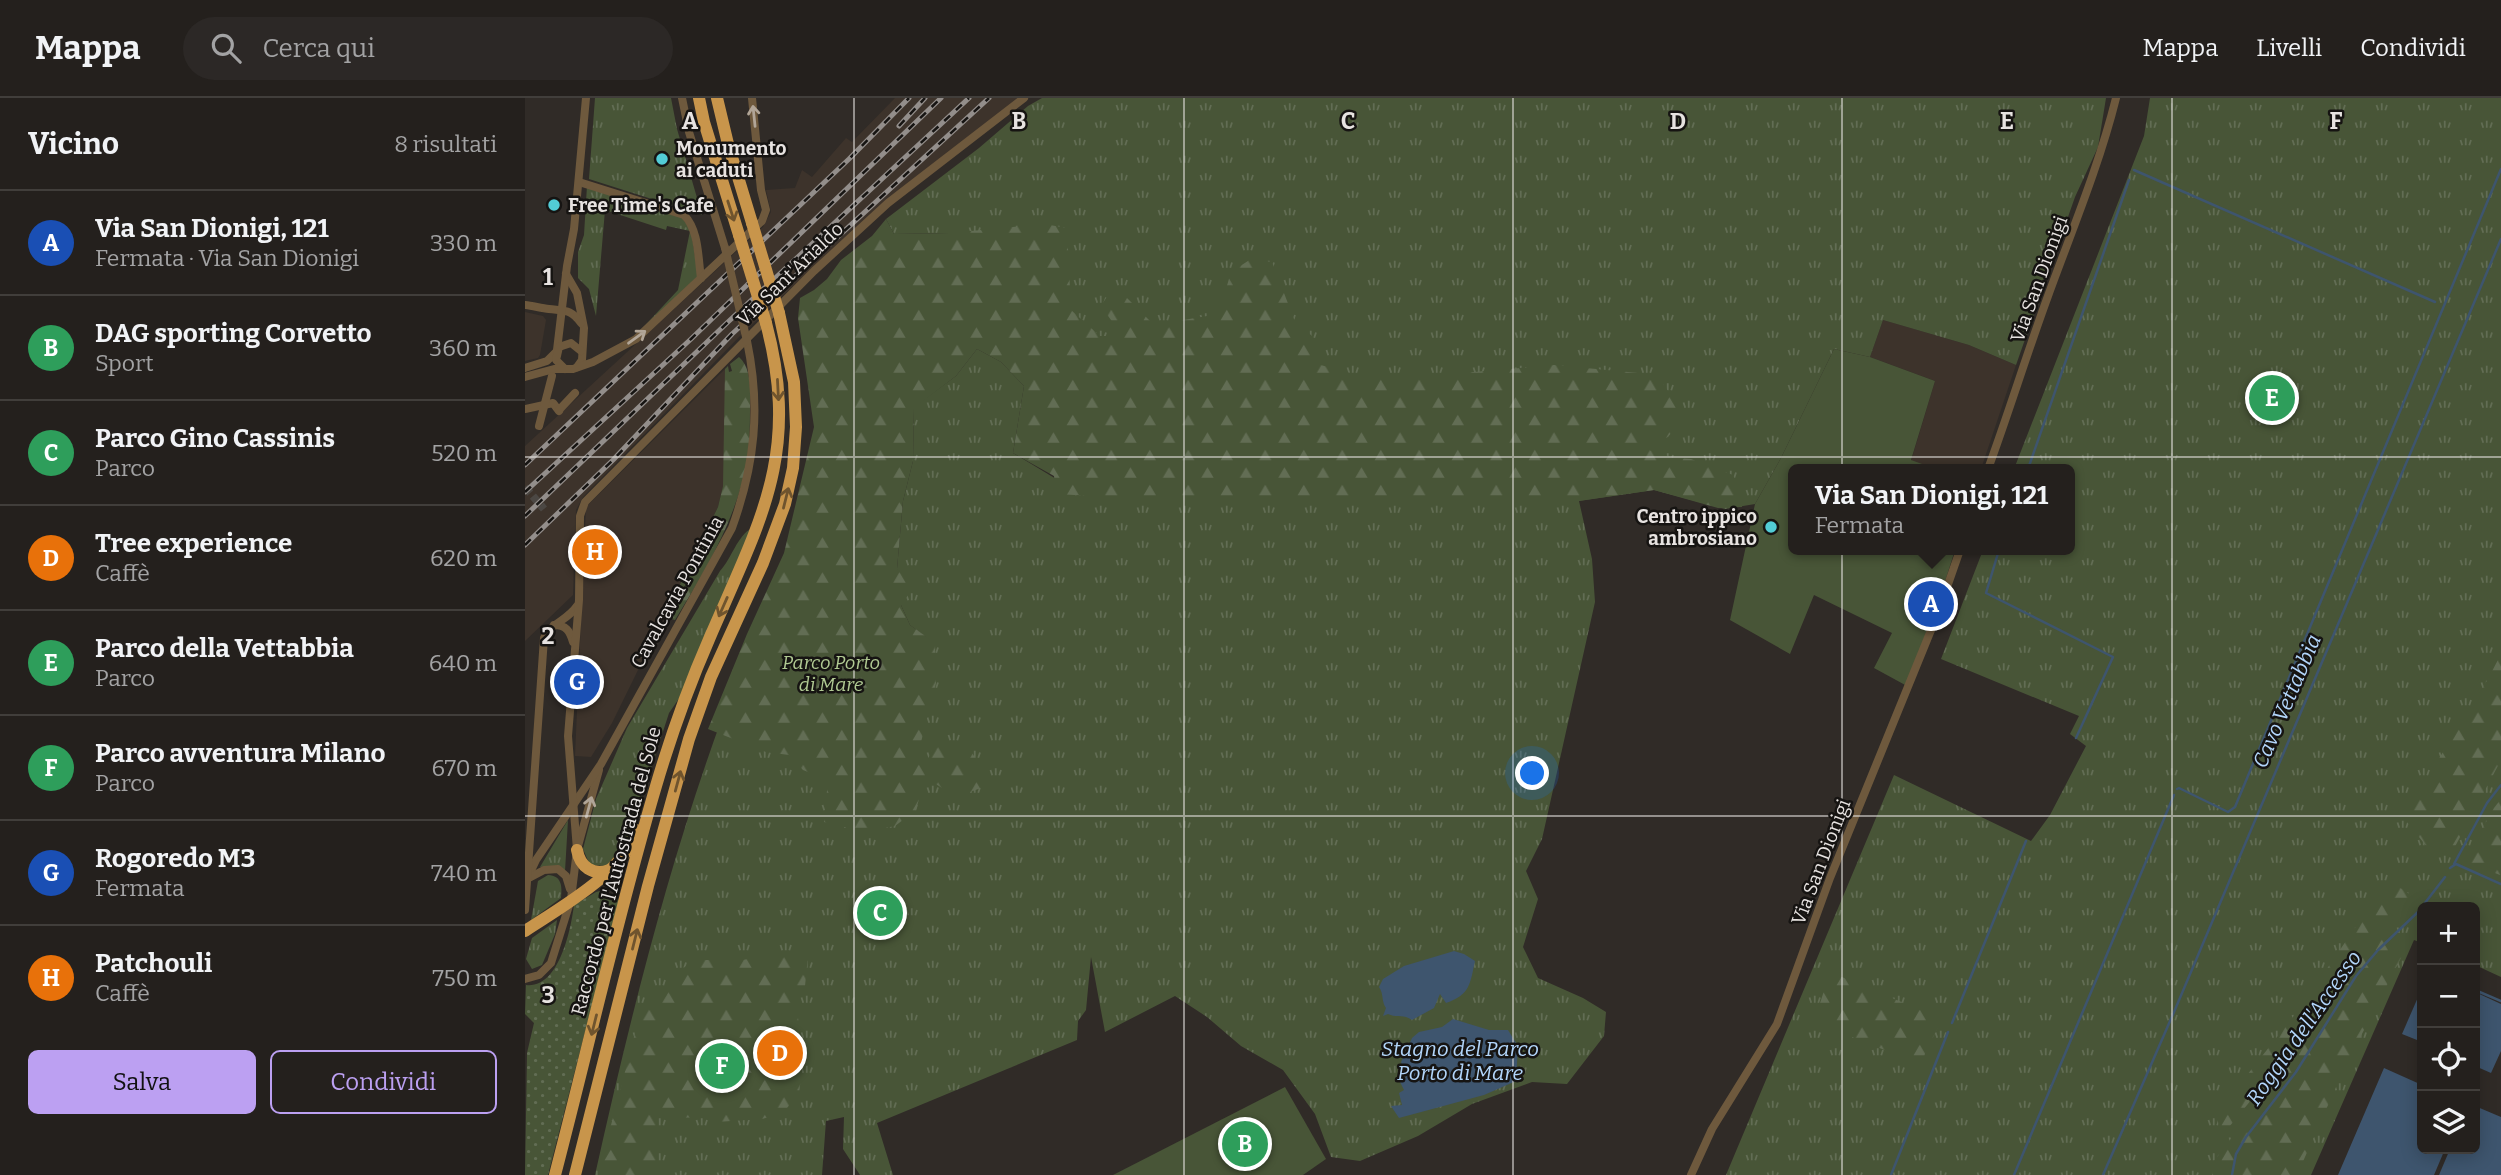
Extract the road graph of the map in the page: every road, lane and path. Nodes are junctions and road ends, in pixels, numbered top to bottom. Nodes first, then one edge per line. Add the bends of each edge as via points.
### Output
1 (586, 98) edge
2 (682, 98) edge
3 (699, 98) edge
4 (717, 98) edge
5 (752, 98) edge
6 (1024, 98) edge
7 (2116, 98) edge
8 (579, 182) junction
9 (566, 274) junction
10 (701, 278) junction
11 (525, 304) edge
12 (563, 309) junction
13 (584, 328) junction
14 (557, 351) junction
15 (581, 351) junction
16 (577, 367) junction
17 (525, 368) edge
18 (565, 369) junction
19 (552, 376) dead end
20 (525, 377) edge
21 (575, 393) dead end
22 (543, 406) junction
23 (525, 409) edge
24 (538, 426) dead end
25 (1990, 464) edge
26 (1958, 555) edge
27 (579, 600) junction
28 (553, 625) junction
29 (574, 648) junction
30 (685, 700) junction
31 (601, 764) junction
32 (573, 806) junction
33 (577, 850) junction
34 (612, 868) junction
35 (527, 879) junction
36 (571, 899) junction
37 (525, 910) edge
38 (525, 931) edge
39 (525, 979) edge
40 (555, 1175) edge
41 (577, 1175) edge
42 (1691, 1175) edge

1 - 8 street
2 - 31 street, Cavalcavia Pontinia, bridge via 747,341 755,424 749,474 721,550
3 -> 30 highway, Raccordo per l'Autostrada del Sole, bridge via 766,323 778,376 779,425 775,470 760,522
41 -> 4 highway, Raccordo per l'Autostrada del Sole, bridge via 689,739 711,677 763,563 793,468 795,382
10 -> 5 street via 765,216
6 - 27 street, Via Sant'Arialdo via 888,204 814,271 593,492 580,516
7 - 25 street, Via San Dionigi via 2088,192
8 - 9 street
8 - 10 street via 684,215 694,232
9 - 12 street
9 - 13 street via 577,293
16 -> 10 street via 641,335
11 - 12 street
12 - 13 street via 574,314
12 - 14 street
13 - 15 street
14 - 15 street via 571,343
14 - 17 street
14 - 18 street via 558,364
15 - 16 street
16 - 18 street
18 - 20 street
19 - 22 street
21 - 22 street via 559,410 553,403
22 - 23 street
22 - 24 street
26 - 42 street, Via San Dionigi via 1777,1024 1712,1129
27 - 28 street via 569,617
27 - 29 street
28 - 29 street via 568,630
28 - 35 street via 544,638
29 - 32 street via 568,736
30 - 34 highway via 669,724 635,838
30 -> 40 highway, Raccordo per l'Autostrada del Sole via 651,803
31 - 32 street, Cavalcavia Pontinia
33 -> 31 street, Cavalcavia Pontinia
32 - 33 street
32 - 35 street, Cavalcavia Pontinia
33 - 34 highway via 592,872
33 - 36 street
34 - 36 highway
35 - 36 street via 558,869 566,876
35 - 37 street
36 - 38 highway
36 - 39 street via 551,964 539,975

